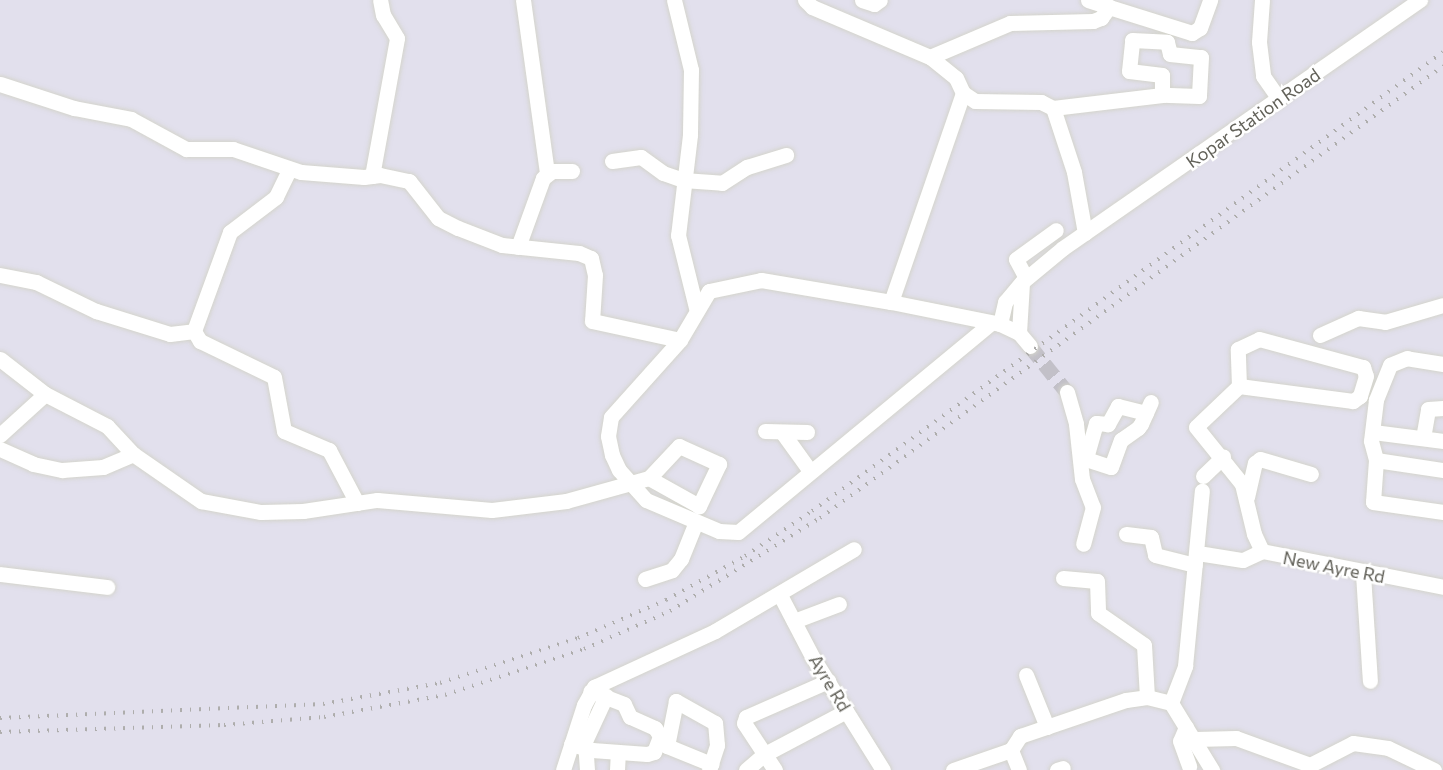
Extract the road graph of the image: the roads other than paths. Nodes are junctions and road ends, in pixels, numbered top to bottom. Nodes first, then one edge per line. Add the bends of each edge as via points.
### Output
1 (380, 0) edge
2 (523, 0) edge
3 (674, 0) edge
4 (862, 0) edge
5 (880, 0) edge
6 (1088, 0) edge
7 (1210, 0) edge
8 (1262, 0) edge
9 (1420, 0) edge
10 (811, 2) edge
11 (1109, 7) junction
12 (930, 57) junction
13 (1154, 74) junction
14 (0, 84) edge
15 (963, 93) junction
16 (1162, 95) junction
17 (1142, 96) junction
18 (1279, 99) junction
19 (1053, 108) junction
20 (786, 155) dead end
21 (612, 161) dead end
22 (289, 170) junction
23 (572, 171) dead end
24 (547, 173) junction
25 (372, 176) junction
26 (683, 180) junction
27 (1056, 230) dead end
28 (1085, 233) junction
29 (518, 247) junction
30 (0, 275) edge
31 (1024, 280) junction
32 (891, 302) junction
33 (1443, 305) edge
34 (696, 308) junction
35 (996, 323) junction
36 (194, 331) junction
37 (1019, 333) junction
38 (1320, 335) dead end
39 (680, 340) junction
40 (1030, 346) tunnel mouth
41 (0, 360) edge
42 (1443, 364) edge
43 (1239, 386) junction
44 (1067, 392) tunnel mouth
45 (45, 394) junction
46 (1148, 408) joint
47 (1443, 408) edge
48 (765, 431) dead end
49 (782, 432) junction
50 (807, 432) dead end
51 (1373, 432) junction
52 (0, 435) edge
53 (1424, 438) junction
54 (1443, 441) edge
55 (0, 449) edge
56 (134, 454) junction
57 (1223, 457) junction
58 (1376, 460) junction
59 (1443, 470) edge
60 (810, 471) junction
61 (1311, 474) dead end
62 (650, 478) junction
63 (631, 484) junction
64 (1247, 497) junction
65 (357, 503) junction
66 (1443, 512) edge
67 (696, 522) junction
68 (1126, 534) dead end
69 (1083, 544) dead end
70 (854, 549) dead end
71 (1263, 551) junction
72 (1200, 560) junction
73 (0, 574) edge
74 (1363, 574) junction
75 (1063, 578) dead end
76 (645, 579) dead end
77 (107, 586) dead end
78 (1443, 587) edge
79 (780, 595) junction
80 (839, 604) dead end
81 (794, 621) junction
82 (1026, 675) dead end
83 (828, 681) junction
84 (1370, 681) dead end
85 (590, 691) junction
86 (606, 696) junction
87 (1147, 697) junction
88 (1171, 703) junction
89 (846, 711) junction
90 (1047, 727) junction
91 (1191, 733) junction
92 (571, 744) junction
93 (588, 749) junction
94 (1011, 750) junction
95 (618, 752) junction
96 (763, 755) junction
97 (1189, 766) dead end
98 (563, 770) edge
99 (587, 770) edge
100 (617, 770) edge
101 (746, 770) edge
102 (775, 770) edge
103 (883, 770) edge
104 (953, 770) edge
105 (1019, 770) edge
106 (1212, 770) edge
107 (1434, 770) edge

1 - 25 street via 383,15 397,38
2 - 24 street
3 - 26 street via 691,70 690,135
4 - 5 street via 874,4
6 - 11 street
7 - 11 street via 1200,28 1192,33
8 - 18 street via 1259,42 1263,76
9 - 18 street, Kopar Station Road
10 - 12 street
11 - 12 street via 1093,21 1010,23
12 - 15 street via 956,78
13 - 16 street via 1163,78
13 - 16 street via 1129,71 1132,40 1167,42 1170,54 1201,57 1199,96
13 - 17 street via 1143,85
14 - 22 street via 74,108 130,119 186,149 233,149
15 - 19 street via 986,103 1041,102
15 - 32 street
16 - 17 street
17 - 19 street
18 - 28 street, Kopar Station Road
19 - 28 street via 1074,172
20 - 26 street via 747,167 727,182
21 - 26 street via 641,157 663,173
22 - 25 street
22 - 36 street via 276,197 230,232
23 - 24 street
24 - 29 street via 526,217
25 - 29 street via 409,181 438,218 502,245
26 - 34 street via 678,235
27 - 31 street via 1016,259
28 - 31 street, Kopar Station Road
29 - 39 street via 579,253 591,258 595,275 592,321
30 - 36 street via 36,282 96,311 170,334
31 - 35 street, Kopar Station Road via 1005,302
31 - 37 street
32 - 34 street via 761,280 709,291
32 - 35 street
33 - 38 street via 1385,322 1358,318
34 - 39 street
35 - 37 street
35 - 60 street
36 - 65 street via 200,340 274,377 284,431 329,450
37 - 40 street
39 - 63 street via 611,417 608,436 612,455
41 - 45 street
42 - 51 street via 1407,358 1390,365 1378,393
43 - 43 street via 1238,350 1259,339 1352,363 1366,372 1356,401
43 - 57 street, New Ayre Rd via 1196,427
44 - 69 street via 1076,424 1082,479 1093,507
45 - 52 street
45 - 56 street via 107,426
46 - 46 street via 1138,428 1121,440 1111,467 1086,459 1094,426 1110,423 1118,406
47 - 53 street via 1428,409
48 - 49 street
49 - 50 street
49 - 60 street
51 - 53 street
51 - 58 street
53 - 54 street
55 - 56 street via 33,464 62,470 103,467
56 - 65 street via 201,501 261,512
57 - 64 street, New Ayre Rd
57 - 72 street via 1203,484
58 - 59 street
58 - 66 street via 1373,502
60 - 67 street via 738,532 728,534
61 - 64 street via 1260,459 1255,463
62 - 62 street via 679,446 718,464 699,506
62 - 63 street
63 - 65 street via 566,501 492,510 377,500
63 - 67 street via 646,500
64 - 71 street, New Ayre Rd via 1254,534
67 - 76 street via 681,559 672,570
68 - 72 street via 1151,537 1155,555
70 - 79 street
71 - 72 street via 1243,560
71 - 74 street, New Ayre Rd
72 - 88 street via 1185,666
73 - 77 street
74 - 78 street, New Ayre Rd
74 - 84 street
75 - 87 street via 1097,581 1098,613 1144,645
79 - 81 street, Ayre Rd
79 - 85 street
80 - 81 street
81 - 83 street, Ayre Rd
82 - 90 street
83 - 89 street, Ayre Rd
83 - 96 street via 746,717 744,723
85 - 86 street
85 - 92 street
86 - 93 street via 585,741
86 - 95 street via 624,704 630,717 656,728 660,736 652,753
87 - 88 street
87 - 90 street
88 - 91 street
89 - 96 street
89 - 103 street, Ayre Rd
90 - 94 street via 1020,736
91 - 97 street via 1180,741
91 - 106 street
91 - 107 street via 1236,738 1310,765 1353,743 1388,748
92 - 93 street
92 - 98 street
93 - 95 street
93 - 99 street
94 - 104 street
94 - 105 street
95 - 100 street
96 - 101 street
96 - 102 street

